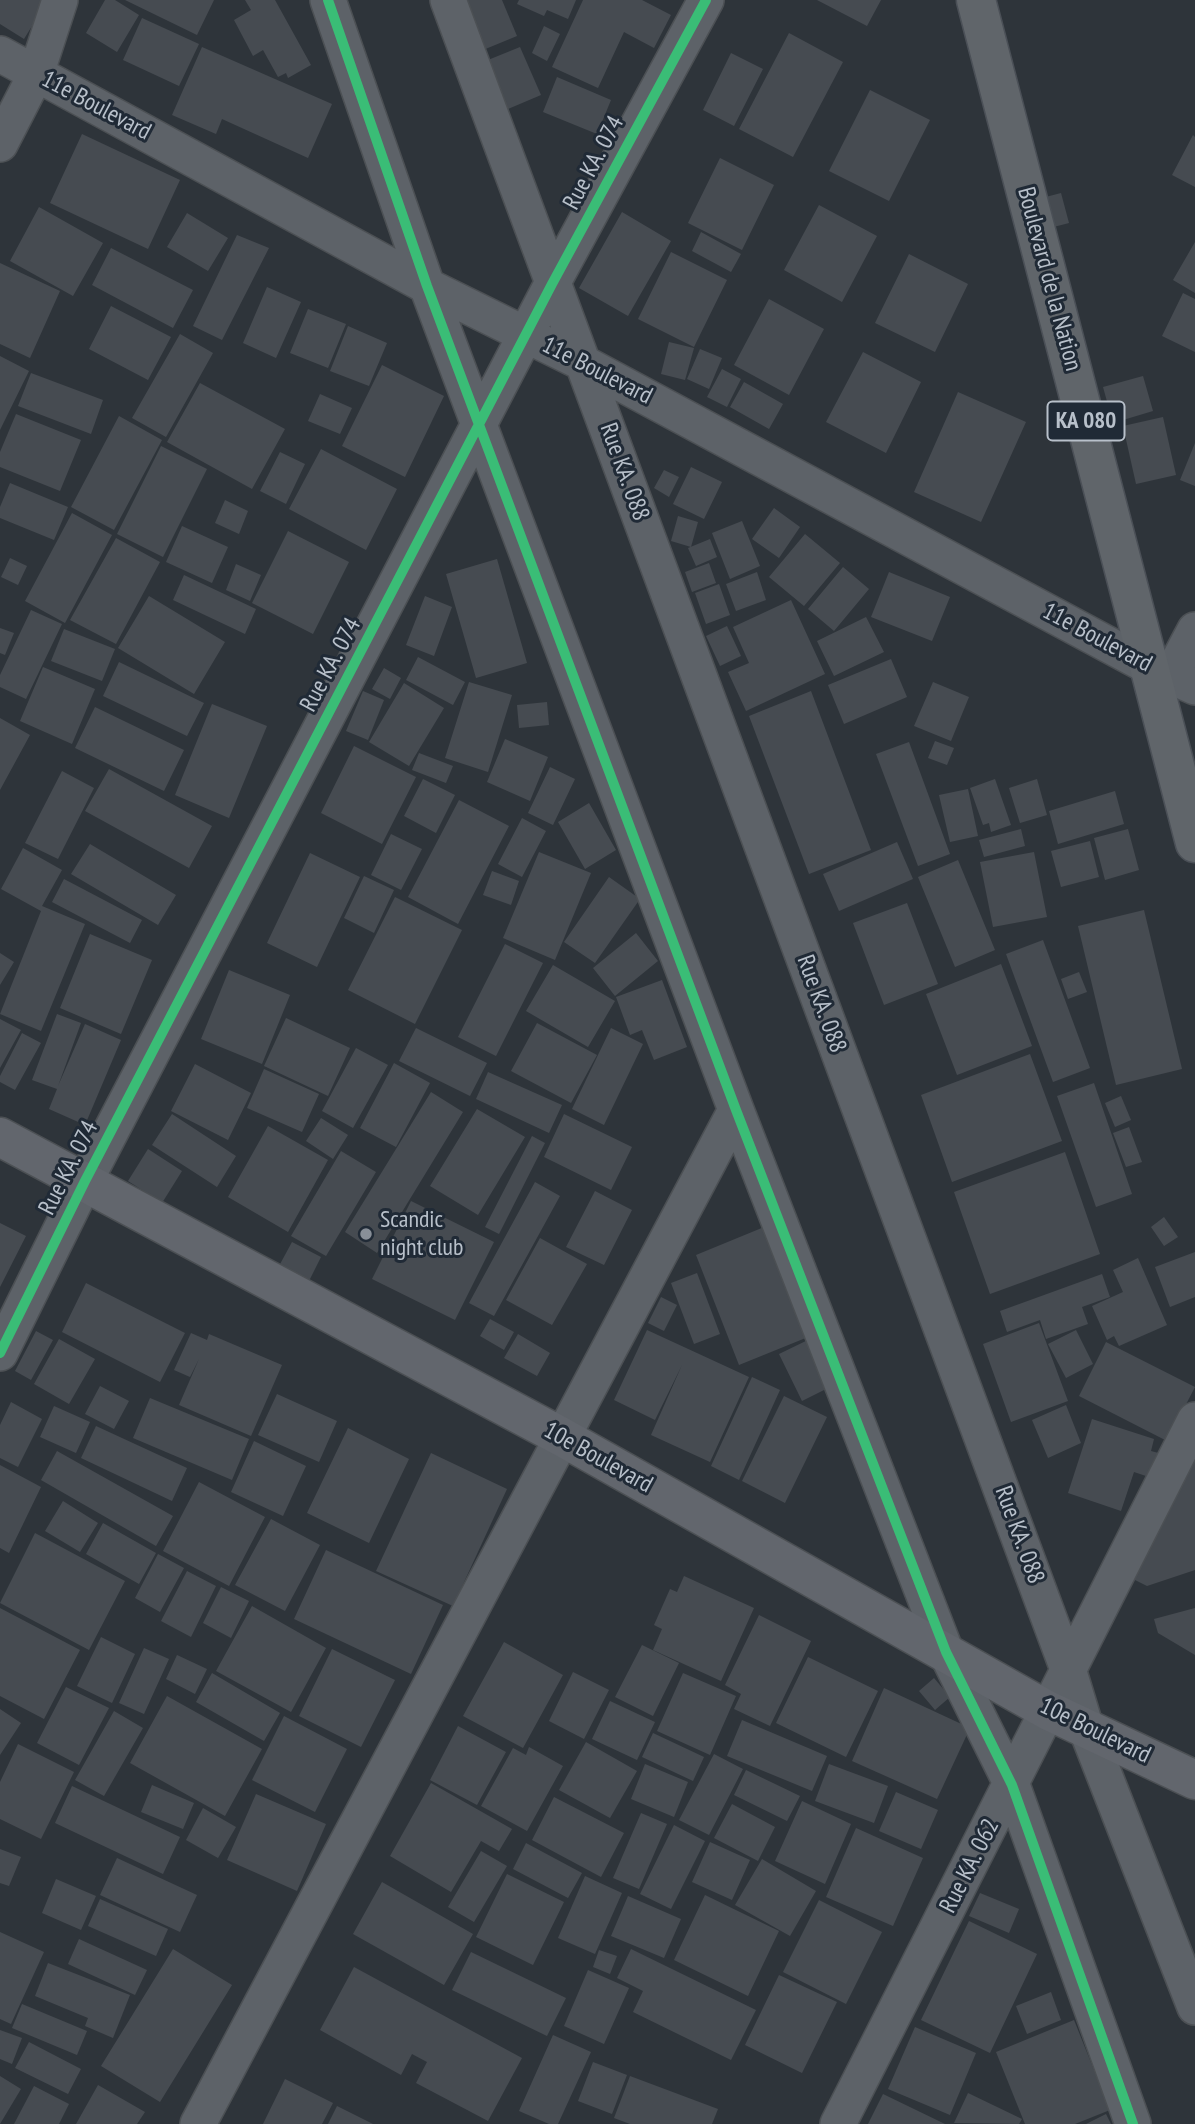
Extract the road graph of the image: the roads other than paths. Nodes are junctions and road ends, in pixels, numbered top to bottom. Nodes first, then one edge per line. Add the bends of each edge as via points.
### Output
1 (61, 0) edge
2 (328, 0) edge
3 (448, 0) edge
4 (706, 0) edge
5 (976, 0) edge
6 (0, 54) edge
7 (36, 74) junction
8 (0, 144) edge
9 (552, 285) junction
10 (428, 286) junction
11 (527, 335) junction
12 (583, 363) junction
13 (481, 424) junction
14 (1195, 630) edge
15 (1172, 676) edge
16 (1195, 843) edge
17 (736, 1110) junction
18 (0, 1137) edge
19 (85, 1181) junction
20 (0, 1353) edge
21 (1195, 1420) edge
22 (562, 1437) junction
23 (946, 1652) junction
24 (1069, 1672) junction
25 (1047, 1710) junction
26 (1086, 1728) junction
27 (1195, 1780) edge
28 (1012, 1785) junction
29 (1195, 2007) edge
30 (198, 2124) edge
31 (838, 2124) edge
32 (1133, 2124) edge

1 - 7 street
2 - 10 street
3 - 9 street, Rue KA. 088
4 - 9 street, Rue KA. 074
5 - 15 main road, Boulevard de la Nation / KA 080
6 - 7 street, 11e Boulevard
7 - 8 street
7 - 10 street, 11e Boulevard
9 - 11 street, Rue KA. 074
9 - 12 street, Rue KA. 088
10 - 11 street, 11e Boulevard
10 - 13 street
11 - 12 street, 11e Boulevard
11 - 13 street, Rue KA. 074
12 - 15 street, 11e Boulevard
12 - 24 street, Rue KA. 088
13 - 17 street
13 - 19 street, Rue KA. 074
14 - 15 street
15 - 16 main road, Boulevard de la Nation / KA 080
17 - 22 street
17 - 23 street
18 - 19 main road, 10e Boulevard
19 - 20 street, Rue KA. 074
19 - 22 main road, 10e Boulevard
21 - 24 street, Rue KA. 062
22 - 23 main road, 10e Boulevard
22 - 30 street
23 - 25 main road, 10e Boulevard
23 - 28 street
24 - 25 street, Rue KA. 062
24 - 26 street, Rue KA. 088
25 - 26 main road, 10e Boulevard
25 - 28 street, Rue KA. 062
26 - 27 main road, 10e Boulevard
26 - 29 street, Rue KA. 088
28 - 31 street, Rue KA. 062
28 - 32 street

